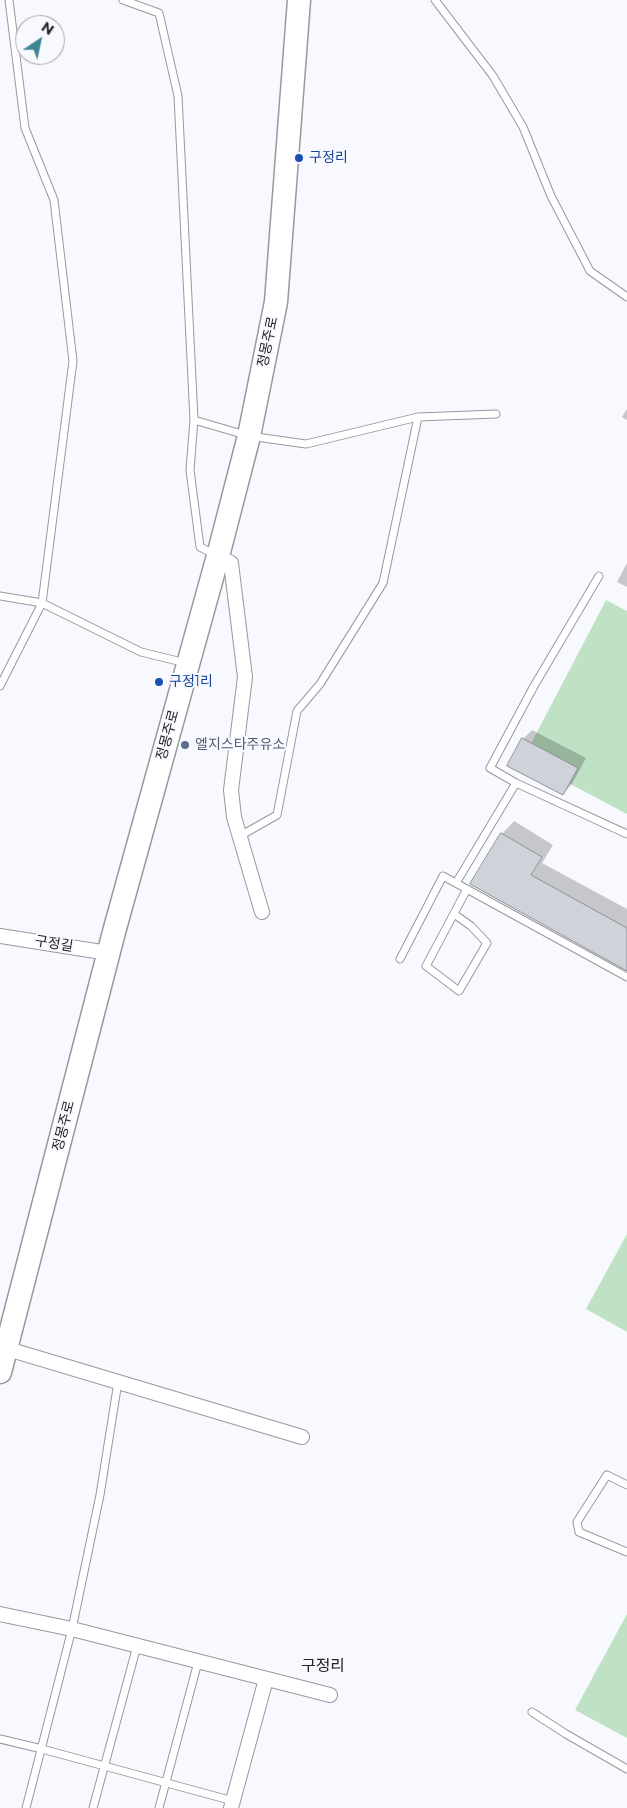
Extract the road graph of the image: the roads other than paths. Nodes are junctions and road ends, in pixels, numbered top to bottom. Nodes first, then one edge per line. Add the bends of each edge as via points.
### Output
1 (9, 0) edge
2 (123, 0) edge
3 (299, 0) edge
4 (435, 0) edge
5 (627, 297) edge
6 (496, 414) dead end
7 (418, 417) junction
8 (194, 420) junction
9 (249, 436) junction
10 (218, 556) junction
11 (599, 576) dead end
12 (0, 596) edge
13 (42, 603) junction
14 (188, 663) junction
15 (0, 686) edge
16 (516, 783) junction
17 (627, 834) edge
18 (240, 836) junction
19 (456, 883) junction
20 (467, 889) junction
21 (262, 912) dead end
22 (454, 914) junction
23 (0, 936) edge
24 (108, 953) junction
25 (400, 959) dead end
26 (627, 977) edge
27 (3, 1347) edge
28 (0, 1372) edge
29 (118, 1382) junction
30 (302, 1436) dead end
31 (627, 1485) edge
32 (627, 1552) edge
33 (0, 1614) edge
34 (72, 1629) junction
35 (138, 1646) junction
36 (198, 1662) junction
37 (266, 1679) junction
38 (330, 1695) dead end
39 (532, 1712) dead end
40 (0, 1739) edge
41 (42, 1749) junction
42 (104, 1766) junction
43 (627, 1769) edge
44 (165, 1782) junction
45 (232, 1805) edge
46 (26, 1808) edge
47 (93, 1808) edge
48 (159, 1808) edge

1 - 13 lane via 25,128 54,200 73,361
2 - 8 lane via 159,14 178,96
3 - 9 main road, 정몽주로 via 276,302
4 - 5 lane via 493,76 523,127 551,196 590,271
6 - 7 lane
7 - 9 lane via 306,444
7 - 18 lane via 383,583 320,684 297,711 277,815
8 - 9 lane
8 - 10 lane via 190,470 200,547
9 - 10 main road, 정몽주로
10 - 14 main road, 정몽주로
10 - 18 street via 231,563 245,677 230,790
11 - 16 lane via 490,768
12 - 13 lane
13 - 14 lane via 141,652
13 - 15 lane
14 - 24 main road, 정몽주로
16 - 17 lane
16 - 19 lane
18 - 21 street
19 - 20 lane
19 - 25 lane via 443,876
20 - 22 lane
20 - 26 lane
22 - 22 lane via 426,966 459,991 488,943
23 - 24 street, 구정길
24 - 27 main road, 정몽주로
27 - 28 main road, 정몽주로
27 - 29 street
29 - 30 street
29 - 34 lane via 100,1495
31 - 32 lane via 607,1475 577,1522 579,1532
33 - 34 street
34 - 35 street
34 - 41 lane
35 - 36 street
35 - 42 lane
36 - 37 street
36 - 44 lane
37 - 38 street
37 - 45 street
39 - 43 lane
40 - 41 lane
41 - 42 lane
41 - 46 lane
42 - 44 lane
42 - 47 lane
44 - 45 lane
44 - 48 lane

